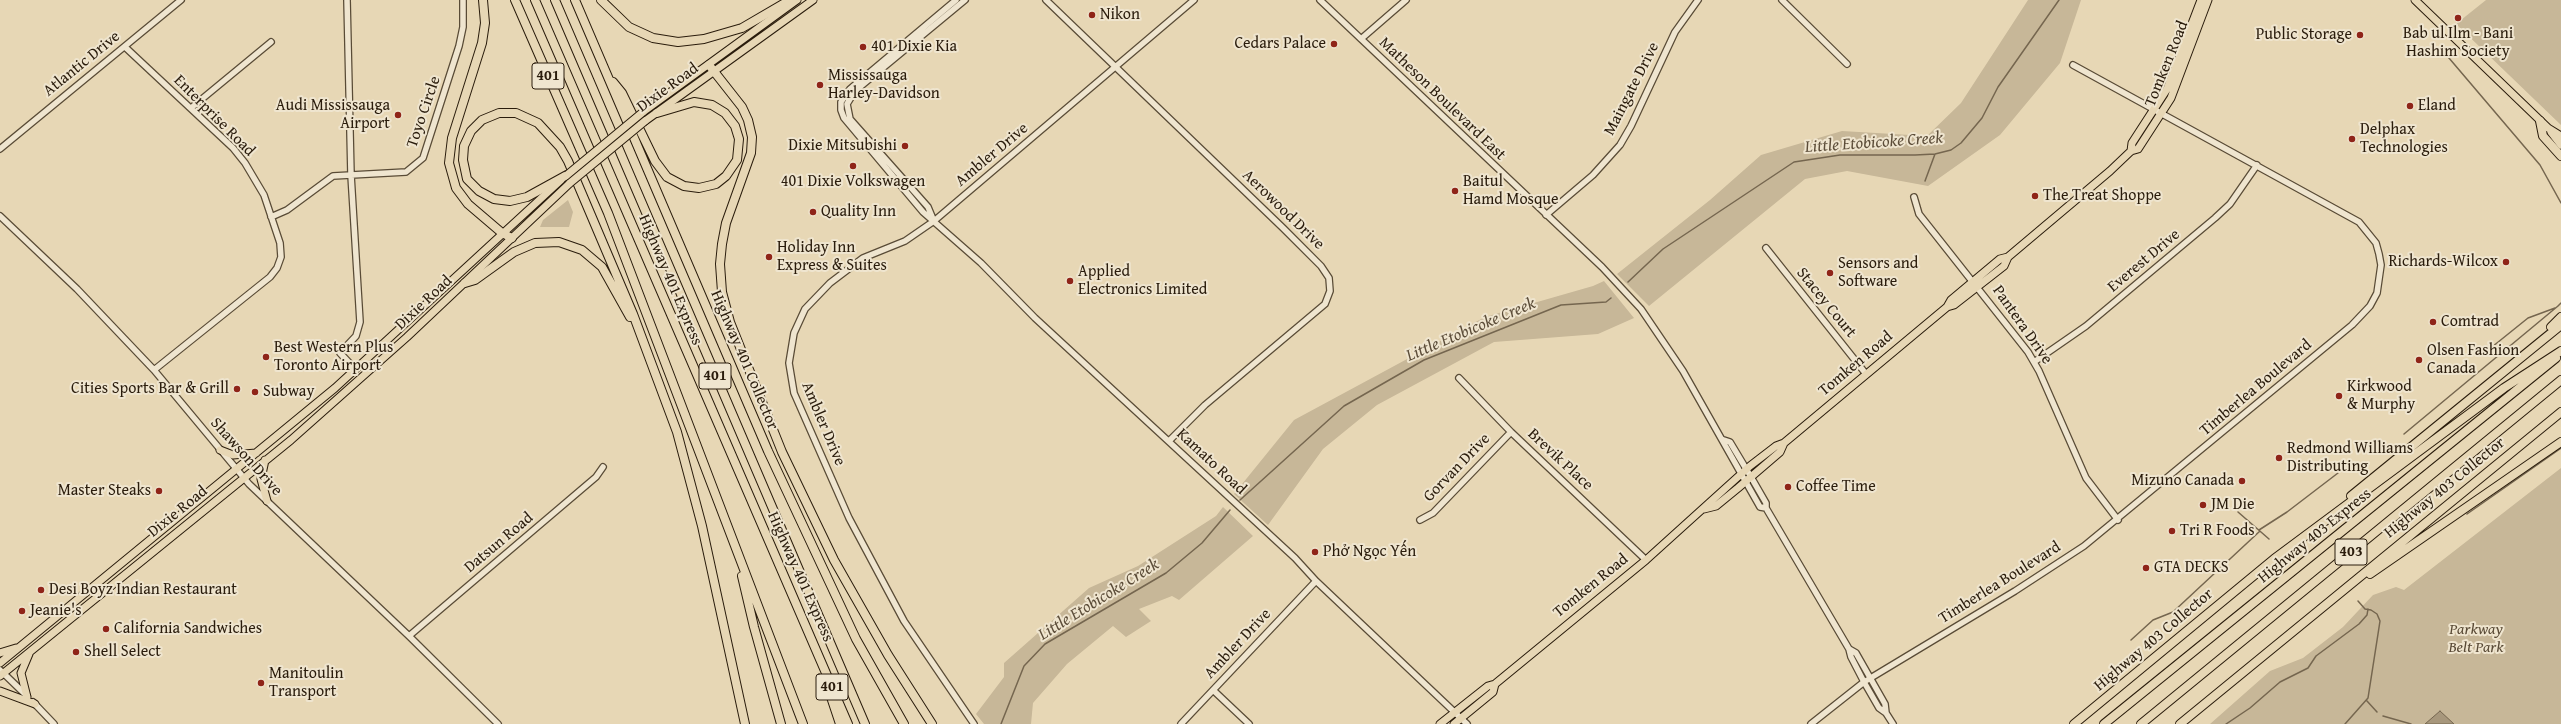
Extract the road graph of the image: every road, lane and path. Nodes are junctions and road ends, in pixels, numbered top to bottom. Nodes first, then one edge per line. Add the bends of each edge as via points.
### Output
1 (181, 0) edge
2 (347, 0) edge
3 (463, 0) edge
4 (483, 0) edge
5 (515, 0) edge
6 (535, 0) edge
7 (555, 0) edge
8 (575, 0) edge
9 (601, 0) edge
10 (790, 0) edge
11 (797, 0) edge
12 (814, 0) edge
13 (956, 0) edge
14 (965, 0) edge
15 (1046, 0) edge
16 (1194, 0) edge
17 (1320, 0) edge
18 (1406, 0) edge
19 (1698, 0) edge
20 (1782, 0) edge
21 (2201, 0) edge
22 (2208, 0) edge
23 (2415, 0) edge
24 (1361, 39) junction
25 (271, 42) dead end
26 (124, 47) junction
27 (1847, 64) dead end
28 (2073, 65) dead end
29 (712, 68) junction
30 (1115, 68) junction
31 (607, 75) junction
32 (190, 108) junction
33 (2155, 110) junction
34 (657, 113) junction
35 (2162, 114) junction
36 (2540, 120) junction
37 (2548, 128) junction
38 (2561, 136) edge
39 (2561, 145) edge
40 (0, 149) edge
41 (2131, 151) junction
42 (2561, 156) edge
43 (2257, 165) junction
44 (351, 175) junction
45 (569, 179) junction
46 (1914, 197) dead end
47 (1546, 215) junction
48 (0, 216) edge
49 (271, 217) junction
50 (934, 221) junction
51 (502, 233) junction
52 (512, 238) junction
53 (1766, 248) dead end
54 (465, 283) junction
55 (1976, 284) junction
56 (2561, 317) edge
57 (2561, 325) edge
58 (2561, 352) edge
59 (651, 360) junction
60 (2034, 362) junction
61 (2510, 366) junction
62 (355, 369) junction
63 (154, 370) junction
64 (1866, 374) junction
65 (1459, 378) dead end
66 (2561, 380) edge
67 (2561, 412) edge
68 (1511, 432) junction
69 (1724, 440) junction
70 (1169, 441) junction
71 (2561, 442) edge
72 (1784, 443) junction
73 (220, 450) junction
74 (256, 453) junction
75 (266, 460) junction
76 (603, 467) dead end
77 (235, 469) junction
78 (1747, 469) junction
79 (1740, 474) junction
80 (243, 478) junction
81 (1748, 480) junction
82 (267, 501) junction
83 (1704, 509) junction
84 (1420, 520) dead end
85 (2118, 520) junction
86 (736, 549) junction
87 (2274, 559) junction
88 (1646, 560) junction
89 (1316, 581) junction
90 (2357, 581) junction
91 (409, 636) junction
92 (20, 647) junction
93 (1850, 649) junction
94 (816, 650) junction
95 (30, 651) junction
96 (0, 653) edge
97 (0, 664) edge
98 (1, 673) edge
99 (1870, 678) junction
100 (1864, 682) junction
101 (1495, 684) junction
102 (1214, 690) junction
103 (0, 691) edge
104 (27, 697) junction
105 (35, 704) junction
106 (1454, 712) junction
107 (1886, 713) junction
108 (1461, 718) junction
109 (54, 724) edge
110 (498, 724) edge
111 (745, 724) edge
112 (781, 724) edge
113 (803, 724) edge
114 (840, 724) edge
115 (848, 724) edge
116 (865, 724) edge
117 (904, 724) edge
118 (932, 724) edge
119 (974, 724) edge
120 (1181, 724) edge
121 (1249, 724) edge
122 (1440, 724) edge
123 (1454, 724) edge
124 (1467, 724) edge
125 (1811, 724) edge
126 (1893, 724) edge
127 (2074, 724) edge
128 (2104, 724) edge
129 (2141, 724) edge
130 (2180, 724) edge

1 - 26 street, Atlantic Drive
2 - 44 street
3 - 44 street, Toyo Circle via 463,27 459,46 423,158 406,172
4 - 51 highway via 485,23 482,43 452,138 449,163 456,188 468,204
5 - 86 highway, 401 via 608,213
6 - 94 highway, Highway 401 Express / 401
7 - 116 highway, Highway 401 Express / 401
8 - 31 highway, Highway 401 Collector / 401
9 - 10 highway via 629,27 653,38 678,42 704,39 742,28
11 - 29 main road, Dixie Road
12 - 29 main road, Dixie Road
13 - 50 street, Kamato Road via 855,84 841,105 844,118 913,202
14 - 50 street via 855,91 847,104 850,119 928,208
15 - 30 street, Aerowood Drive
16 - 30 street, Ambler Drive
17 - 24 street, Matheson Boulevard East
18 - 24 street
19 - 47 street, Maingate Drive via 1675,32 1620,145 1593,175
20 - 27 street
21 - 33 main road, Tomken Road via 2174,74
22 - 35 main road, Tomken Road via 2175,89
23 - 36 main road
24 - 47 street, Matheson Boulevard East
25 - 32 street
26 - 32 street, Enterprise Road
26 - 40 street, Atlantic Drive
28 - 33 street, Timberlea Boulevard
29 - 34 main road, Dixie Road
29 - 45 main road, Dixie Road, bridge via 643,112
29 - 118 highway via 742,107 752,137 751,153 726,224 722,244 722,292 730,322 782,452 834,560 884,649
30 - 50 street, Ambler Drive
30 - 70 street, Aerowood Drive via 1327,272 1330,284 1328,298 1320,309 1204,405
31 - 34 highway via 622,93 655,161 668,177 684,186 699,188 716,184 726,176 737,160 739,139 735,126 725,113 700,102 688,103
31 - 117 highway, Highway 401 Collector / 401 via 768,451 856,639
32 - 49 street, Enterprise Road via 244,163 264,194
33 - 35 street, Timberlea Boulevard
33 - 41 main road, Tomken Road via 2132,143
34 - 45 main road, Dixie Road, bridge
35 - 41 main road, Tomken Road via 2138,149
35 - 43 street, Timberlea Boulevard
36 - 37 main road
36 - 42 highway via 2543,136
37 - 38 main road
37 - 39 main road
41 - 55 main road, Tomken Road via 2008,257 2004,266
43 - 60 street, Everest Drive via 2230,204 2215,218 2086,326
43 - 85 street, Timberlea Boulevard via 2346,214 2362,226 2376,243 2382,265 2377,293 2370,306 2357,320
44 - 49 street, Toyo Circle via 333,176 286,210
44 - 62 street via 360,322 356,336 340,353
45 - 51 main road, Dixie Road
45 - 52 main road, Dixie Road
45 - 59 highway via 527,198 510,201 494,199 478,191 467,179 462,160 464,146 475,126 499,113 525,116 538,123 552,136 571,168
46 - 55 street, Pantera Drive via 1919,214
47 - 69 street, Matheson Boulevard East via 1602,267 1646,316 1683,370
48 - 63 street, Shawson Drive via 78,289
49 - 63 street, Enterprise Road via 280,243 281,256 277,268 270,277
50 - 70 street, Kamato Road
50 - 119 street, Ambler Drive via 901,243 863,258 819,294 805,309 798,323 789,363 798,404 849,518 904,621
51 - 52 highway
51 - 62 main road, Dixie Road
52 - 54 main road, Dixie Road
53 - 64 street, Stacey Court
54 - 59 highway via 479,277 514,252 535,243 559,242 582,250 602,267
54 - 75 main road, Dixie Road
55 - 60 street, Pantera Drive via 2018,336
55 - 64 main road, Tomken Road via 1954,305 1947,307
56 - 61 highway via 2520,353
57 - 61 highway
58 - 87 highway, Highway 403 Collector / 403 via 2532,368
58 - 128 highway, Highway 403 Express / 403
59 - 111 highway via 691,482
60 - 85 street, Pantera Drive via 2086,478
61 - 87 highway
62 - 74 main road, Dixie Road
63 - 73 street, Shawson Drive
64 - 72 main road, Tomken Road
65 - 68 street, Brevik Place
66 - 129 highway, 403
67 - 90 highway, Highway 403 Collector / 403
68 - 84 street, Gorvan Drive via 1433,514
68 - 88 street, Brevik Place
69 - 78 street, Matheson Boulevard East via 1730,442
69 - 79 street, Matheson Boulevard East via 1724,446
70 - 89 street, Kamato Road via 1295,558
71 - 90 highway via 2380,568
72 - 78 main road, Tomken Road via 1776,446
72 - 81 main road, Tomken Road via 1780,452
73 - 74 main road via 233,455
73 - 77 street, Shawson Drive
74 - 77 main road, Dixie Road
75 - 80 main road, Dixie Road
75 - 82 main road via 261,479
76 - 91 street, Datsun Road via 596,477
77 - 80 street, Shawson Drive
77 - 92 main road, Dixie Road
78 - 79 main road, Tomken Road
78 - 81 street, Matheson Boulevard East
79 - 81 street, Matheson Boulevard East
79 - 83 main road, Tomken Road via 1710,500
80 - 82 street, Shawson Drive
80 - 95 main road, Dixie Road
81 - 83 main road, Tomken Road via 1716,506
81 - 93 street, Matheson Boulevard East via 1766,503 1766,508
82 - 91 street, Shawson Drive
83 - 88 main road, Tomken Road
85 - 99 street, Timberlea Boulevard via 2036,578
86 - 112 highway
86 - 113 highway, 401
87 - 127 highway, Highway 403 Collector / 403
88 - 101 main road, Tomken Road
89 - 102 street, Ambler Drive
89 - 106 street, Kamato Road
90 - 130 highway, Highway 403 Collector / 403
91 - 110 street, Shawson Drive
92 - 96 main road
92 - 97 main road, Dixie Road
93 - 99 street, Matheson Boulevard East via 1856,653
93 - 100 street, Matheson Boulevard East via 1851,658
94 - 114 highway
94 - 115 highway, Highway 401 Express / 401
95 - 98 main road, Dixie Road
95 - 104 main road via 21,673
98 - 104 street
99 - 100 street, Timberlea Boulevard
99 - 107 street, Matheson Boulevard East via 1885,704
100 - 107 street, Matheson Boulevard East via 1879,708
100 - 125 street, Timberlea Boulevard
101 - 106 main road, Tomken Road via 1488,686
101 - 108 main road, Tomken Road via 1493,692
102 - 120 street, Ambler Drive
102 - 121 street
103 - 105 main road
104 - 105 street
105 - 109 street
106 - 108 street, Kamato Road
106 - 122 main road, Tomken Road
107 - 126 street, Matheson Boulevard East
108 - 123 main road, Tomken Road
108 - 124 street, Kamato Road

